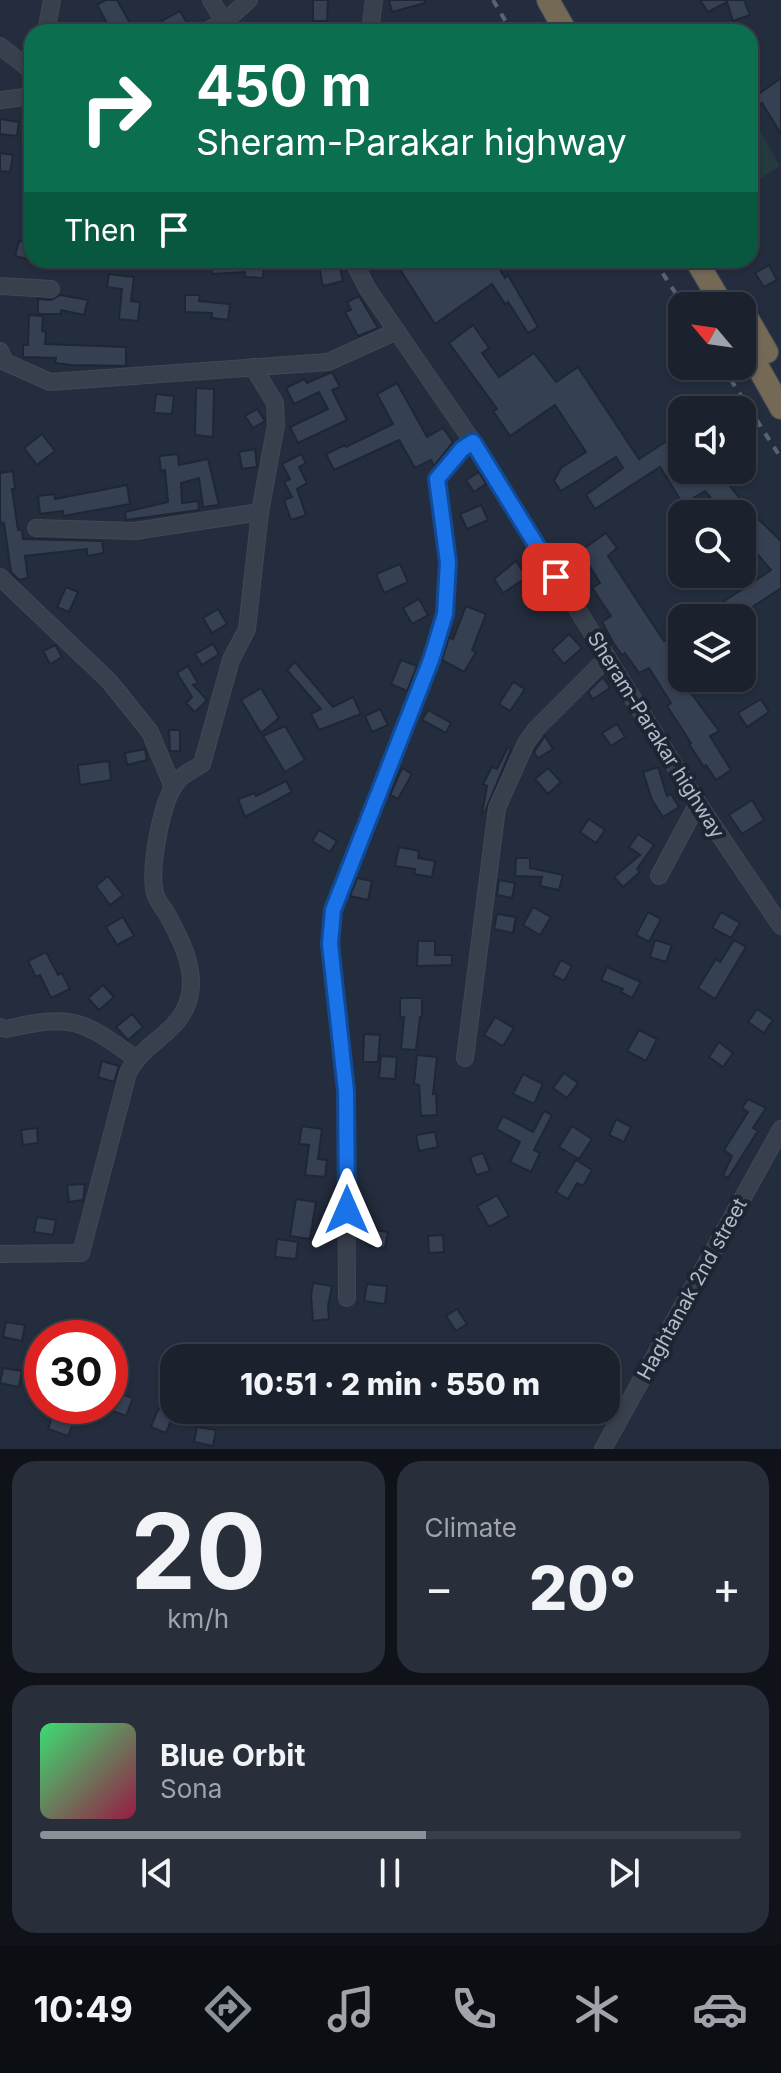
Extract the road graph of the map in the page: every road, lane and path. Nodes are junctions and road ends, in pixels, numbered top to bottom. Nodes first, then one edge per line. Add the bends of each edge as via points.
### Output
1 (52, 0) edge
2 (211, 0) edge
3 (249, 0) edge
4 (374, 0) edge
5 (534, 0) edge
6 (559, 12) edge
7 (231, 23) edge
8 (48, 24) edge
9 (371, 24) edge
10 (0, 46) edge
11 (24, 65) edge
12 (24, 97) edge
13 (0, 100) edge
14 (357, 268) edge
15 (701, 268) edge
16 (718, 268) edge
17 (0, 286) edge
18 (51, 289) dead end
19 (715, 292) edge
20 (732, 292) edge
21 (397, 331) junction
22 (756, 334) edge
23 (0, 351) edge
24 (756, 364) edge
25 (253, 367) junction
26 (781, 377) edge
27 (781, 408) edge
28 (473, 442) junction
29 (260, 512) junction
30 (36, 528) dead end
31 (0, 577) edge
32 (607, 658) junction
33 (173, 787) junction
34 (698, 803) junction
35 (659, 876) dead end
36 (781, 926) edge
37 (0, 1027) edge
38 (135, 1058) junction
39 (465, 1058) dead end
40 (781, 1129) edge
41 (0, 1254) edge
42 (347, 1298) dead end
43 (603, 1449) edge

1 - 8 street
2 - 7 street
3 - 7 street
4 - 9 street
5 - 6 highway
10 - 11 street
12 - 13 street
14 - 21 street, Sheram-Parakar highway
15 - 19 highway
16 - 20 highway
17 - 18 street
21 - 25 street via 328,362
21 - 28 street, Sheram-Parakar highway
22 - 26 highway
23 - 25 street via 5,362 50,382
24 - 27 highway
25 - 29 street via 275,403
28 - 32 street, Sheram-Parakar highway
28 - 42 street via 437,479 448,562 445,614 333,910 330,944 346,1091
29 - 30 street via 135,531
29 - 33 street via 247,629 231,660 202,764
31 - 33 street via 109,681 150,732
32 - 34 street, Sheram-Parakar highway
32 - 39 street via 536,729 497,808
33 - 38 street via 154,866 155,894 191,968 191,990 176,1025
34 - 35 street
34 - 36 street, Sheram-Parakar highway
37 - 38 street via 71,1021
38 - 41 street via 81,1253
40 - 43 street, Haghtanak 2nd street

